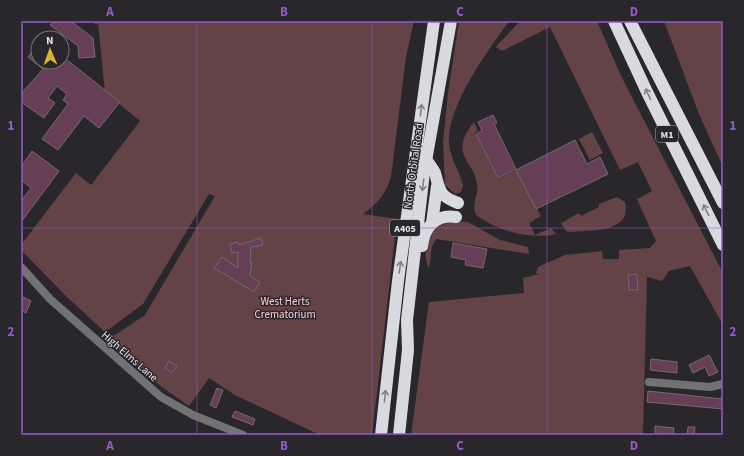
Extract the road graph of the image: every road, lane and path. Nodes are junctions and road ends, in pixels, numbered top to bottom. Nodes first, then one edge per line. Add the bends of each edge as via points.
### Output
1 (434, 21) edge
2 (451, 21) edge
3 (614, 21) edge
4 (630, 21) edge
5 (426, 160) junction
6 (437, 186) junction
7 (723, 203) edge
8 (458, 204) dead end
9 (456, 217) dead end
10 (432, 223) junction
11 (723, 245) edge
12 (21, 267) edge
13 (408, 350) junction
14 (648, 382) dead end
15 (723, 384) edge
16 (243, 435) edge
17 (381, 435) edge
18 (399, 435) edge

17 -> 1 highway, North Orbital Road / A405 via 398,282
2 - 5 highway, North Orbital Road / A405
11 -> 3 highway, M1 via 646,92
4 - 7 highway, M1
5 - 6 highway via 434,173
5 -> 13 highway, North Orbital Road / A405 via 408,320
6 - 8 highway via 443,196
6 - 10 highway
9 - 10 highway, A405 via 444,217
10 - 13 highway, A405 via 422,241
12 - 16 street, High Elms Lane via 50,299 161,397 193,415
13 - 18 highway, North Orbital Road / A405
14 - 15 street via 710,387

